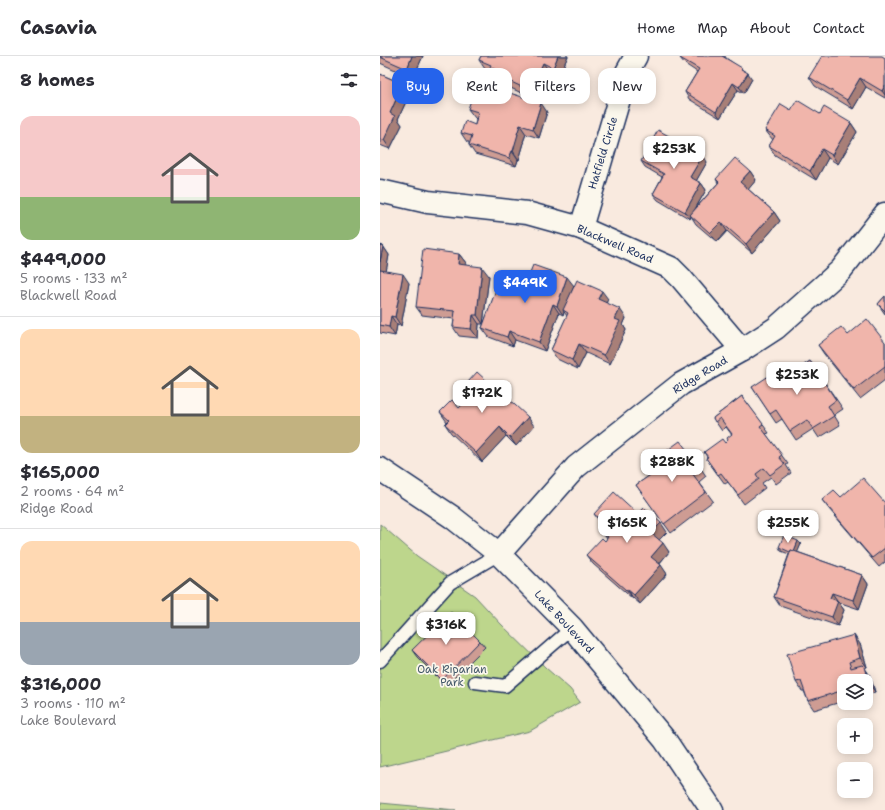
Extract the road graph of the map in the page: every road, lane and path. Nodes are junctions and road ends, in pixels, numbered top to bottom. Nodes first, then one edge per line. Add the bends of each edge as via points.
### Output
1 (636, 56) edge
2 (380, 191) edge
3 (885, 214) edge
4 (581, 228) junction
5 (742, 350) junction
6 (380, 469) edge
7 (498, 554) junction
8 (572, 628) junction
9 (380, 661) edge
10 (475, 682) dead end
11 (712, 810) edge

1 - 4 street, Hatfield Circle via 627,72
2 - 4 street, Blackwell Road via 428,202 527,214
3 - 5 street, Ridge Road via 841,270 776,328
4 - 5 street, Blackwell Road via 671,268
5 - 7 street, Ridge Road via 681,384 576,467
6 - 7 street, Lake Boulevard via 452,517
7 - 8 street, Lake Boulevard
7 - 9 lane via 450,583
8 - 10 lane via 505,686
8 - 11 street, Lake Boulevard via 665,740

